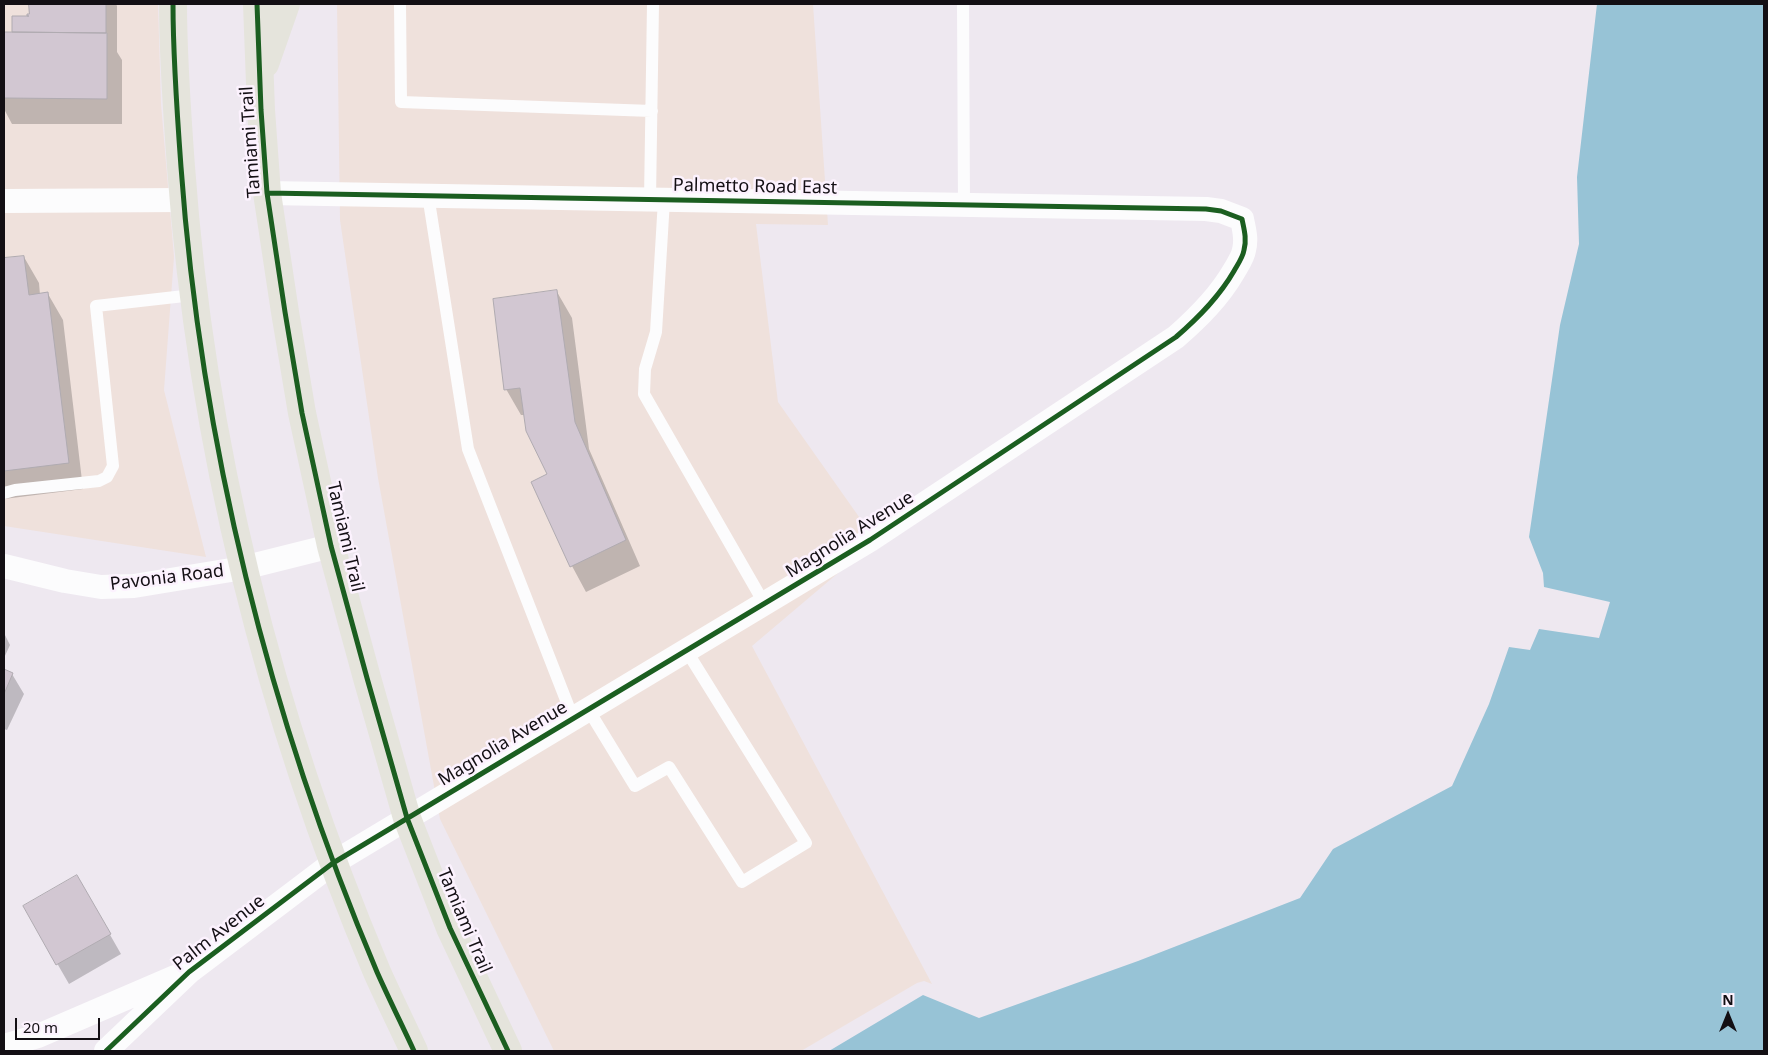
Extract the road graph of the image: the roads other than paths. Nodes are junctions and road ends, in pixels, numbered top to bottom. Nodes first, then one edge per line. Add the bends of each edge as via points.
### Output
1 (173, 4) edge
2 (257, 4) edge
3 (286, 4) edge
4 (400, 4) edge
5 (653, 4) edge
6 (963, 4) edge
7 (260, 80) junction
8 (652, 111) junction
9 (267, 192) junction
10 (428, 195) junction
11 (657, 199) junction
12 (183, 200) junction
13 (4, 201) edge
14 (964, 205) junction
15 (1242, 219) joint
16 (193, 295) junction
17 (4, 493) edge
18 (331, 546) junction
19 (4, 566) edge
20 (243, 568) junction
21 (764, 603) junction
22 (686, 650) junction
23 (580, 714) junction
24 (408, 818) junction
25 (333, 863) junction
26 (189, 972) junction
27 (4, 1046) edge
28 (106, 1051) edge
29 (414, 1051) edge
30 (508, 1051) edge

1 - 12 main road
2 - 7 main road, Tamiami Trail
3 - 7 main road
4 - 8 lane via 401,102
5 - 8 lane
6 - 14 lane
7 - 9 main road, Tamiami Trail
8 - 11 lane
9 - 10 street, Palmetto Road East
9 - 18 main road, Tamiami Trail via 302,413
10 - 11 street, Palmetto Road East
10 - 23 lane via 468,449
11 - 14 street, Palmetto Road East
11 - 21 lane via 656,332 644,370 644,394
12 - 13 street
12 - 16 main road
14 - 15 street, Palmetto Road East via 1206,209
15 - 21 street, Magnolia Avenue via 1245,233 1240,261 1204,312 1176,337 870,540
16 - 17 lane via 96,306 113,466 107,477 99,481
16 - 20 main road via 212,424
18 - 20 street, Pavonia Road
18 - 24 main road, Tamiami Trail
19 - 20 street, Pavonia Road via 65,582 101,587 134,586
20 - 25 main road via 282,712
21 - 22 street, Magnolia Avenue
22 - 23 street, Magnolia Avenue
22 - 23 lane via 806,843 742,882 669,767 635,786
23 - 24 street, Magnolia Avenue
24 - 25 street, Magnolia Avenue
24 - 30 main road, Tamiami Trail via 450,928
25 - 26 street, Palm Avenue
25 - 29 main road via 378,974
26 - 27 street via 38,1036
26 - 28 street, Palm Avenue

